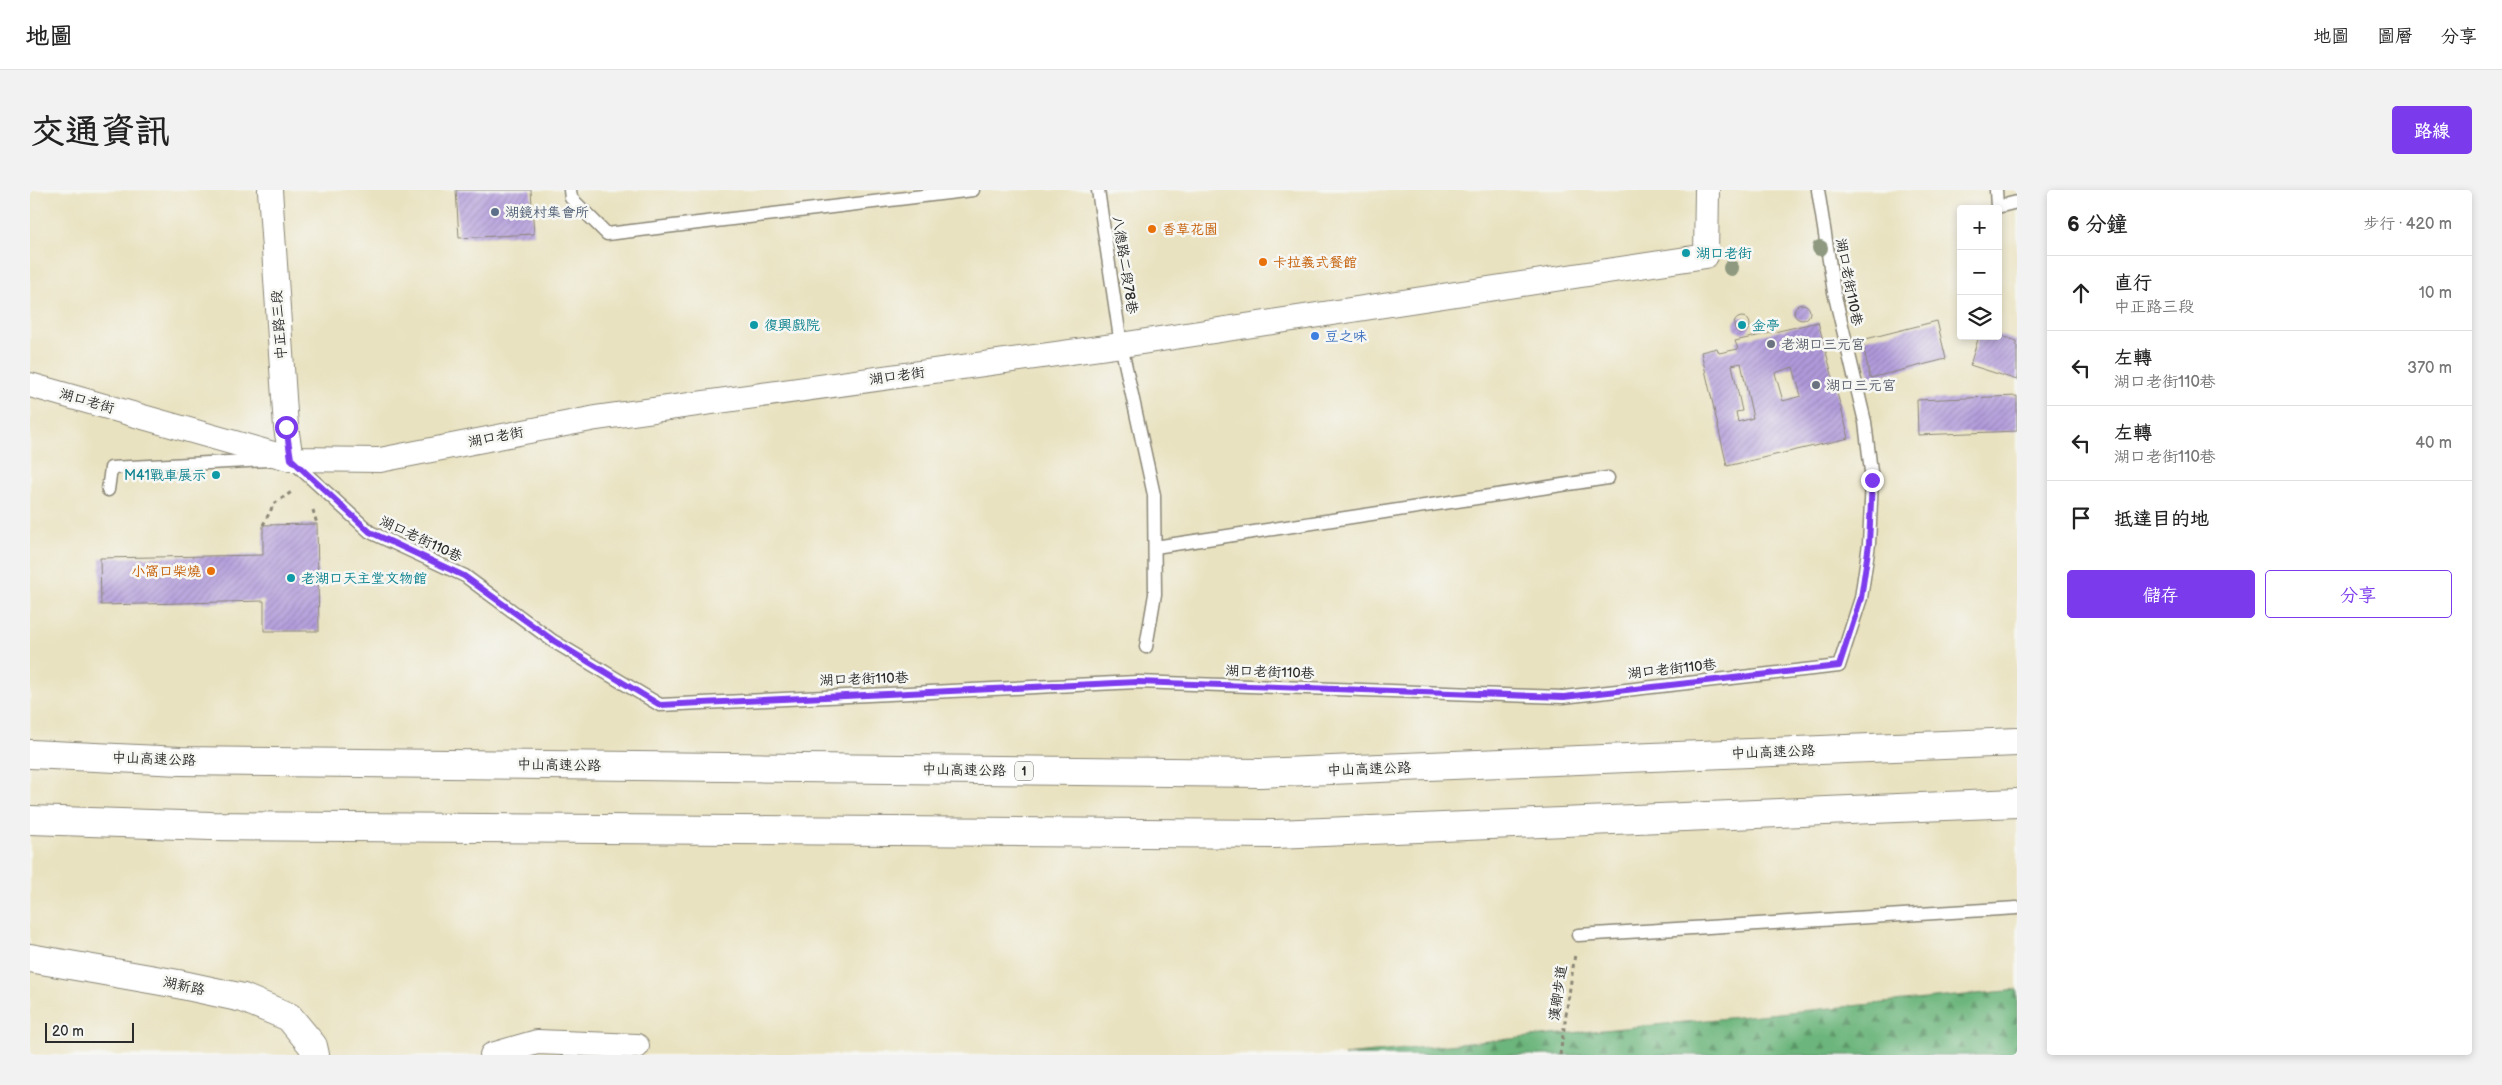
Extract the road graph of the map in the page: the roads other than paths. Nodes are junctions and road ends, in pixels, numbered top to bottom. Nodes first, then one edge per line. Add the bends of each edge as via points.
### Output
1 (270, 190) edge
2 (570, 190) edge
3 (973, 190) edge
4 (1098, 190) edge
5 (1707, 190) edge
6 (1818, 190) edge
7 (1996, 190) edge
8 (2017, 202) edge
9 (1122, 345) junction
10 (30, 385) edge
11 (291, 459) junction
12 (1608, 478) dead end
13 (108, 490) dead end
14 (1154, 547) junction
15 (1146, 647) dead end
16 (2017, 742) edge
17 (30, 754) edge
18 (2017, 803) edge
19 (30, 820) edge
20 (2017, 908) edge
21 (1578, 935) road end
22 (30, 958) edge
23 (637, 1046) dead end
24 (315, 1055) edge
25 (492, 1055) edge

1 - 11 street, 中正路三段
2 - 3 lane via 571,198 607,234
4 - 9 lane, 八德路二段78巷
5 - 9 street, 湖口老街 via 1706,256
6 - 11 lane, 湖口老街110巷 via 1834,292 1865,422 1872,480 1869,544 1861,598 1839,666 1564,697 1137,682 660,705 554,641 464,576 370,532
7 - 8 lane via 1997,207
9 - 11 street, 湖口老街 via 596,418 380,460
9 - 14 lane, 八德路二段78巷 via 1154,495
10 - 11 street, 湖口老街
11 - 13 lane via 110,468
12 - 14 lane
14 - 15 lane, 八德路二段78巷 via 1155,594
16 - 17 main road, 中山高速公路 / 1 via 1260,774 181,761
18 - 19 main road via 1276,834 221,826
20 - 21 lane
22 - 24 main road, 湖新路 via 243,998 289,1017 313,1046
23 - 25 street via 537,1042

